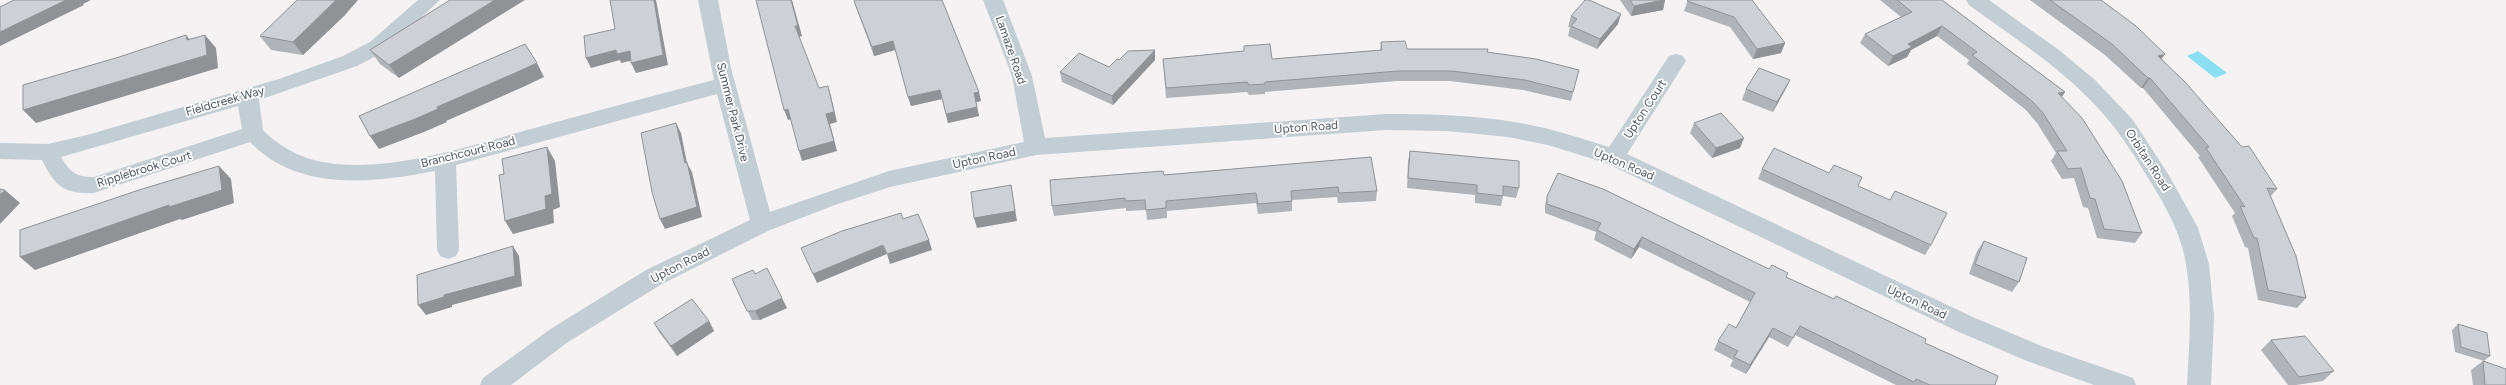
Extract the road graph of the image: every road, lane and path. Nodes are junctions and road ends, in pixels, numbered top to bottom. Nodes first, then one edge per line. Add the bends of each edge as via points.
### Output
1 (430, 0) edge
2 (708, 0) edge
3 (993, 0) edge
4 (1976, 0) edge
5 (1676, 61) dead end
6 (726, 84) junction
7 (248, 95) junction
8 (254, 133) junction
9 (1036, 147) junction
10 (0, 151) edge
11 (48, 152) junction
12 (1614, 157) junction
13 (445, 159) junction
14 (762, 224) junction
15 (448, 250) dead end
16 (492, 385) edge
17 (2124, 385) edge
18 (2199, 385) edge

1 - 7 street, Fieldcreek Way via 377,47 350,61
2 - 6 street, Summer Park Drive
3 - 9 street, Lamaze Road via 1022,76
4 - 18 street, Orbitan Road via 2078,76 2120,118 2170,194 2194,246 2200,279 2202,326
5 - 12 street, Upton Court
6 - 13 street, Branchcourt Road
6 - 14 street, Summer Park Drive
7 - 8 street via 250,122
7 - 11 street, Fieldcreek Way via 87,143
8 - 11 street, Ripplebrook Court via 94,185 76,186 62,177
8 - 13 street, Branchcourt Road via 280,156 323,171 381,172
9 - 12 street, Upton Road via 1386,122 1432,122 1526,132
9 - 14 street, Upton Road via 889,179
10 - 11 street, Fieldcreek Way
12 - 17 street, Upton Road via 1967,325 2036,354
13 - 15 street
14 - 16 street, Upton Road via 654,277 608,304 560,335

